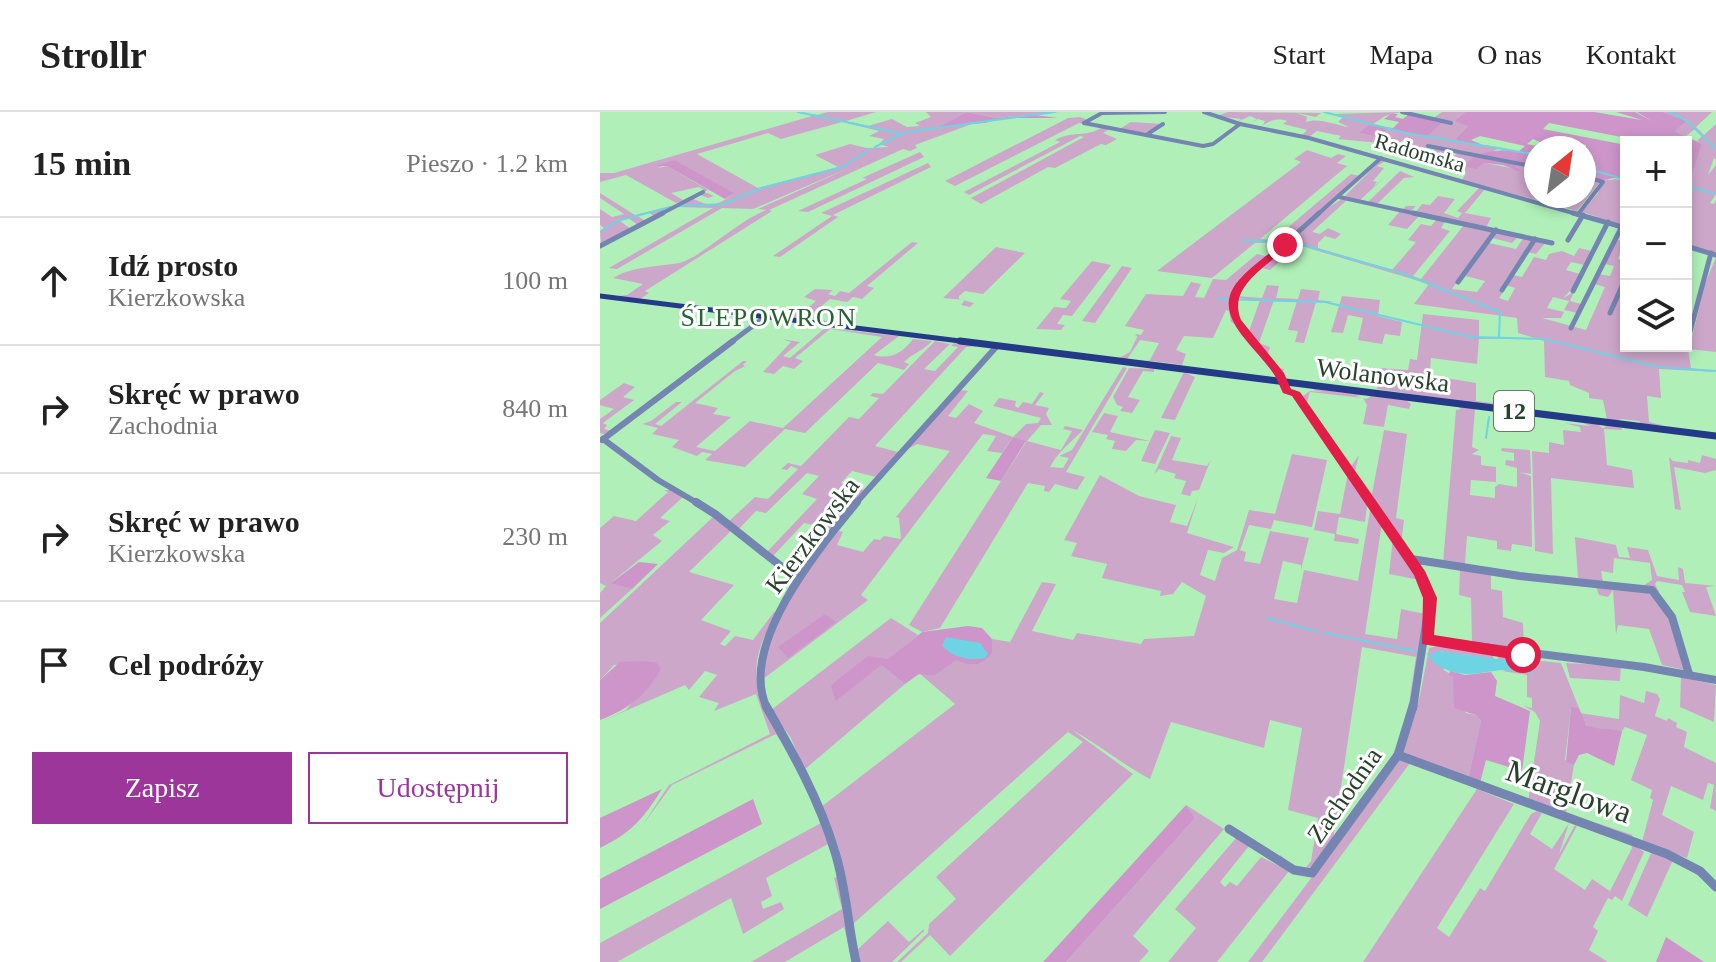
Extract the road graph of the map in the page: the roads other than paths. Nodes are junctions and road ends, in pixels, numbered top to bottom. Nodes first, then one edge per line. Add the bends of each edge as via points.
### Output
1 (1102, 112) edge
2 (1165, 112) edge
3 (1204, 112) edge
4 (1402, 112) edge
5 (1415, 113) edge
6 (1451, 123) dead end
7 (1163, 124) dead end
8 (1240, 124) junction
9 (1146, 135) junction
10 (1428, 146) dead end
11 (1381, 158) junction
12 (1524, 165) edge
13 (703, 192) dead end
14 (1339, 197) junction
15 (1585, 208) edge
16 (1581, 214) junction
17 (1608, 222) junction
18 (1620, 226) edge
19 (1496, 230) junction
20 (1620, 235) edge
21 (1535, 239) junction
22 (1568, 240) dead end
23 (1552, 243) dead end
24 (600, 246) edge
25 (1692, 248) edge
26 (1714, 254) edge
27 (1625, 280) edge
28 (1458, 282) dead end
29 (1502, 290) dead end
30 (1573, 291) dead end
31 (600, 296) edge
32 (1610, 313) dead end
33 (765, 317) junction
34 (1571, 328) dead end
35 (1692, 328) edge
36 (997, 346) junction
37 (1284, 383) junction
38 (1312, 386) junction
39 (1296, 394) junction
40 (1716, 436) edge
41 (601, 440) edge
42 (1411, 559) junction
43 (797, 579) junction
44 (1427, 640) junction
45 (1689, 674) junction
46 (1716, 680) edge
47 (1398, 755) junction
48 (1229, 829) dead end
49 (1716, 887) edge
50 (856, 962) edge

1 - 2 street
1 - 9 street via 1084,123
3 - 8 street, Radomska
4 - 5 street
5 - 6 street
7 - 9 street
8 - 9 street via 1206,146
8 - 11 street, Radomska
10 - 12 street
11 - 14 street
11 - 16 street, Radomska
13 - 24 street
14 - 19 street
14 - 37 street, Zachodnia via 1242,282 1233,298 1235,318
15 - 16 street
16 - 17 street, Radomska
16 - 22 street
17 - 18 street, Radomska
17 - 30 street
19 - 21 street
19 - 28 street
20 - 34 street
21 - 23 street
21 - 29 street
25 - 26 street
26 - 35 street
27 - 32 street
31 - 33 main road, 12
33 - 36 main road, 12
33 - 41 street
36 - 37 main road, Wolanowska / 12
36 - 43 street, Kierzkowska
37 - 38 main road, Wolanowska / 12
37 - 39 street, Zachodnia
38 - 39 street
38 - 40 main road, Wolanowska / 12
39 - 42 street, Zachodnia
41 - 43 street via 715,514
42 - 44 street, Zachodnia via 1430,592
42 - 45 street via 1655,592 1683,644
43 - 50 street, Kierzkowska via 764,642 759,686 837,855
44 - 45 street
44 - 47 street, Zachodnia
45 - 46 street
47 - 48 street, Zachodnia via 1312,873 1294,870
47 - 49 street, Marglowa via 1667,854 1700,871

